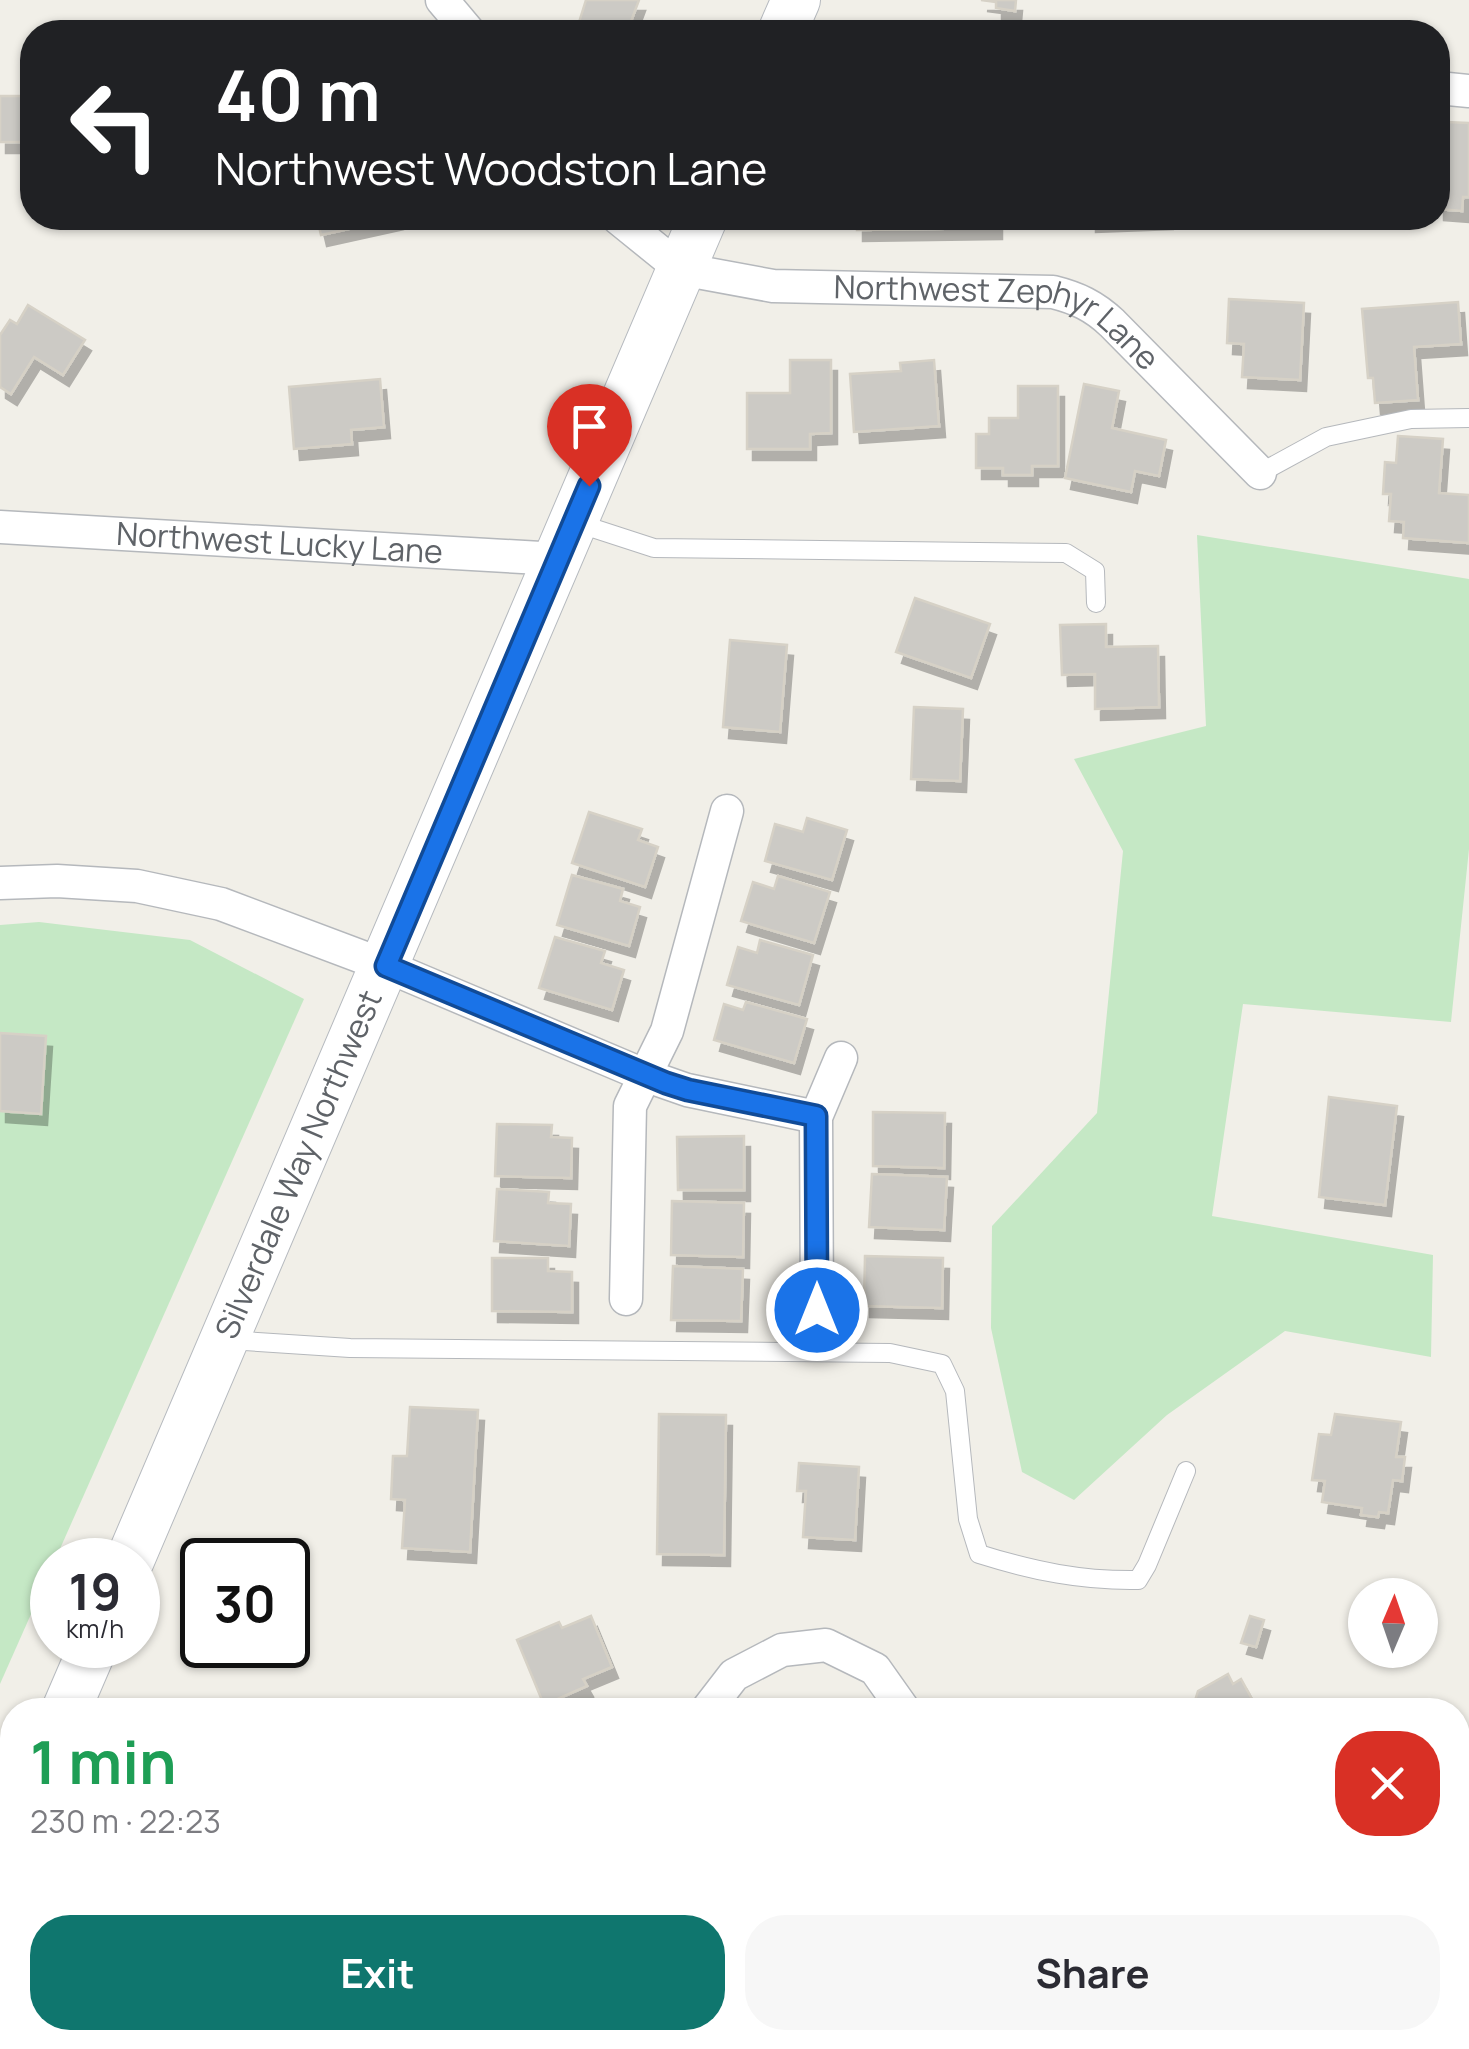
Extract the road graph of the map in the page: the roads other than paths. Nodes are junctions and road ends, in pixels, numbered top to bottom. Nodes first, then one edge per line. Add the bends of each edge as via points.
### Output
1 (442, 0) edge
2 (459, 20) edge
3 (633, 230) edge
4 (698, 230) edge
5 (682, 269) junction
6 (1469, 418) edge
7 (1260, 473) joint
8 (0, 527) edge
9 (566, 540) junction
10 (1096, 603) dead end
11 (727, 812) dead end
12 (0, 882) edge
13 (386, 966) junction
14 (840, 1058) dead end
15 (644, 1075) junction
16 (816, 1116) junction
17 (626, 1299) dead end
18 (817, 1310) dead end
19 (224, 1340) junction
20 (1186, 1471) dead end
21 (139, 1538) edge
22 (84, 1668) edge
23 (71, 1698) edge
24 (716, 1698) edge
25 (896, 1698) edge

1 - 2 street
3 - 5 street
4 - 5 main road, Silverdale Way Northwest
5 - 7 street, Northwest Zephyr Lane via 774,286 1053,292 1077,298 1112,322
5 - 9 main road, Silverdale Way Northwest
6 - 7 lane via 1411,419 1326,437
8 - 9 street, Northwest Lucky Lane
9 - 10 lane via 654,548 1066,553 1095,572
9 - 13 main road, Silverdale Way Northwest
11 - 15 street via 667,1031
12 - 13 street via 137,886 221,904
13 - 15 street
13 - 19 main road, Silverdale Way Northwest
14 - 16 street
15 - 16 street
15 - 17 street via 630,1106
16 - 18 street
19 - 20 lane via 350,1348 890,1352 942,1364 955,1392 968,1519 979,1554 1033,1572 1096,1581 1138,1580
19 - 21 main road, Silverdale Way Northwest
22 - 23 main road
24 - 25 street via 734,1675 782,1650 826,1644 875,1669

